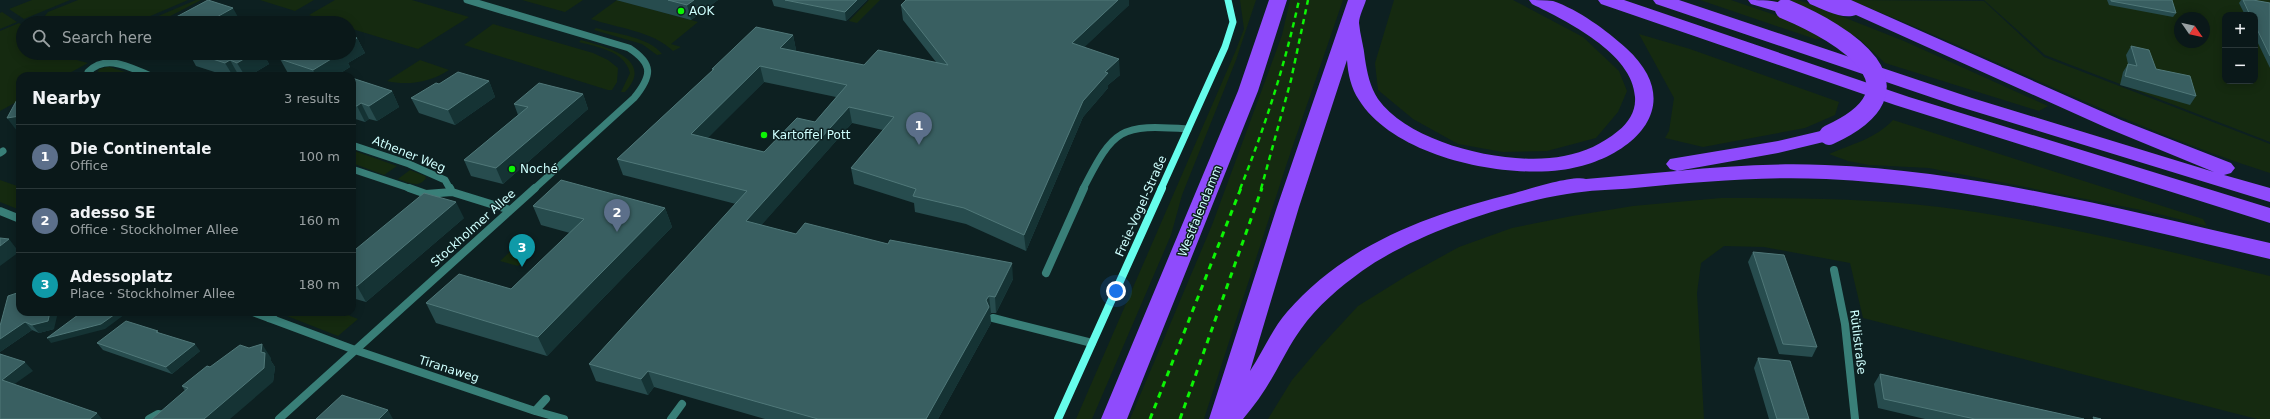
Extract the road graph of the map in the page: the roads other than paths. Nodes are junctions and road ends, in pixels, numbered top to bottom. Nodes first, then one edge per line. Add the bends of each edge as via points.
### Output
1 (467, 0) edge
2 (494, 0) edge
3 (1228, 0) edge
4 (1266, 0) edge
5 (1278, 0) edge
6 (1358, 0) edge
7 (1538, 0) edge
8 (1607, 0) edge
9 (1662, 0) edge
10 (1757, 0) edge
11 (1816, 0) edge
12 (1836, 0) edge
13 (486, 6) junction
14 (1350, 23) junction
15 (1271, 25) junction
16 (1914, 35) junction
17 (88, 72) edge
18 (142, 72) edge
19 (1188, 129) junction
20 (356, 146) edge
21 (356, 170) edge
22 (2270, 184) edge
23 (1566, 187) junction
24 (452, 192) junction
25 (2270, 195) edge
26 (510, 210) junction
27 (0, 211) edge
28 (2270, 216) edge
29 (16, 217) edge
30 (2270, 251) edge
31 (1834, 270) dead end
32 (1046, 273) dead end
33 (264, 316) edge
34 (271, 316) edge
35 (269, 318) junction
36 (993, 318) dead end
37 (1092, 344) junction
38 (356, 350) junction
39 (546, 399) dead end
40 (682, 404) dead end
41 (535, 410) junction
42 (169, 416) edge
43 (149, 419) edge
44 (279, 419) edge
45 (564, 419) edge
46 (671, 419) edge
47 (1058, 419) edge
48 (1114, 419) edge
49 (1222, 419) edge
50 (1228, 419) edge
51 (1855, 419) edge

1 - 13 street, Stockholmer Allee
2 - 13 street
3 - 19 street, Freie-Vogel-Straße via 1233,16 1232,26
4 - 15 highway
5 - 15 highway, Westfalendamm
6 - 14 highway
7 - 14 highway via 1581,24 1617,49 1632,65 1646,95 1644,110 1636,125 1621,141 1586,157 1559,163 1510,164 1480,159 1426,142 1390,122 1374,108 1358,78 1356,43
8 - 28 highway via 1902,101
9 - 25 highway via 1935,93
10 - 23 highway, bridge via 1785,8 1820,24 1841,38 1867,62 1877,82 1876,98 1868,113 1846,129 1829,135
11 - 16 highway
12 - 16 highway
13 - 26 street, Stockholmer Allee via 620,45 642,56 649,70 647,79 632,100
14 - 49 highway via 1288,207
15 - 48 highway, Westfalendamm via 1248,91
16 - 22 highway via 2156,142
17 - 18 street via 105,62 123,64
19 - 32 street via 1145,127 1125,130 1111,140 1096,163
19 - 37 street, Freie-Vogel-Straße
20 - 24 street, Athener Weg via 409,164 445,180
21 - 24 street, Athener Weg via 426,194
23 - 30 highway via 1746,172 1826,172 1893,177 2054,202
23 - 50 highway via 1447,219 1387,244 1345,271 1295,319 1248,394
24 - 26 street, Athener Weg
26 - 38 street, Stockholmer Allee
27 - 29 street
31 - 51 street, Rütlistraße via 1845,324
33 - 35 street, Tiranaweg
34 - 35 street
35 - 38 street, Tiranaweg
36 - 37 street
37 - 47 street, Freie-Vogel-Straße
38 - 41 street, Tiranaweg
38 - 44 street, Stockholmer Allee
39 - 41 street
40 - 46 street
41 - 45 street, Tiranaweg
42 - 43 street via 158,414

